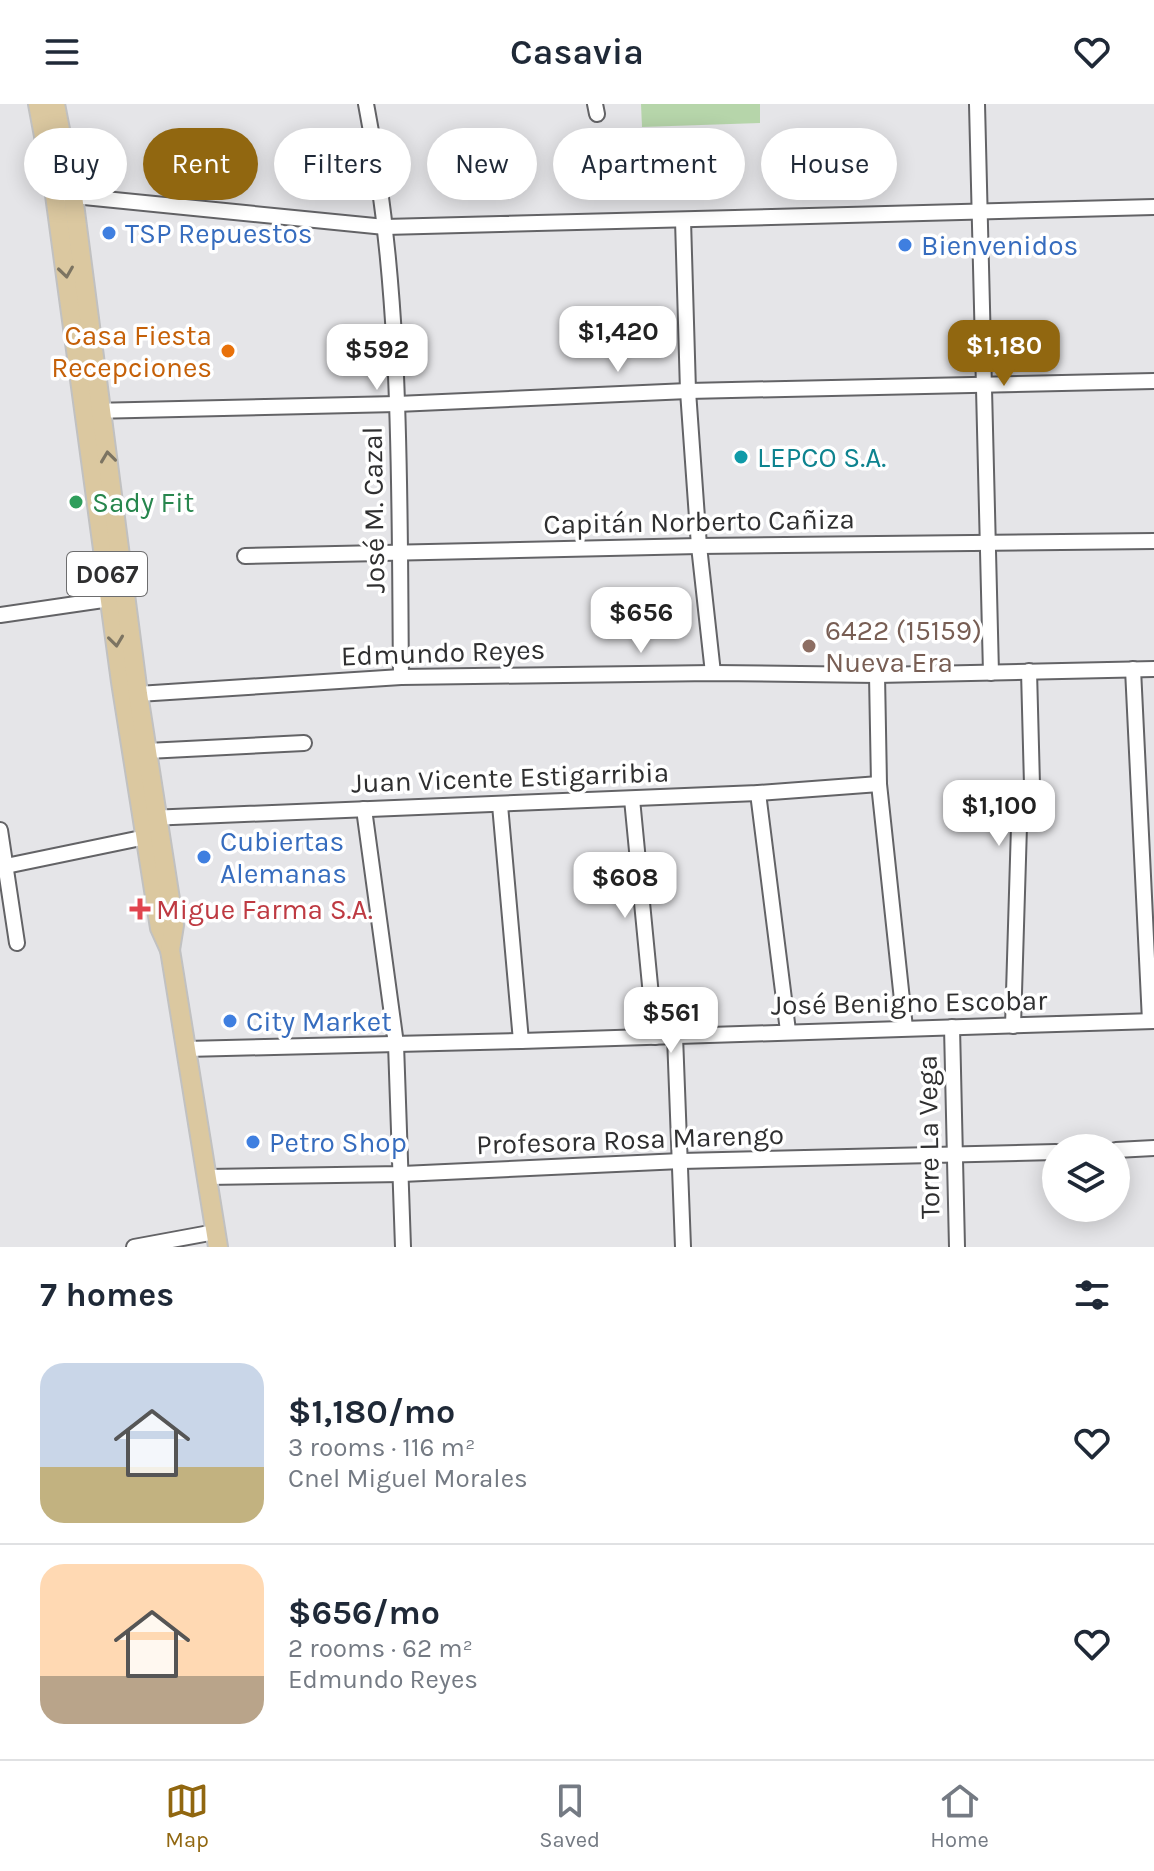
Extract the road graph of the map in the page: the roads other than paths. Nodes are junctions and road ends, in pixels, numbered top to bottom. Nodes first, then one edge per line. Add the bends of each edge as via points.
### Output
1 (38, 104) edge
2 (55, 104) edge
3 (366, 104) edge
4 (977, 104) edge
5 (45, 128) edge
6 (57, 128) edge
7 (65, 200) edge
8 (114, 200) edge
9 (1154, 207) edge
10 (978, 210) junction
11 (683, 220) junction
12 (385, 227) junction
13 (1154, 381) edge
14 (985, 387) junction
15 (688, 391) junction
16 (397, 404) junction
17 (94, 410) junction
18 (1154, 541) edge
19 (987, 542) junction
20 (699, 546) junction
21 (399, 553) junction
22 (245, 556) dead end
23 (110, 599) junction
24 (0, 615) edge
25 (1133, 669) junction
26 (1154, 669) edge
27 (1029, 671) junction
28 (713, 673) junction
29 (991, 673) junction
30 (877, 675) junction
31 (401, 677) junction
32 (121, 682) junction
33 (138, 694) junction
34 (304, 743) dead end
35 (147, 751) junction
36 (879, 784) junction
37 (758, 793) junction
38 (632, 799) junction
39 (500, 805) junction
40 (364, 809) junction
41 (148, 824) junction
42 (0, 830) edge
43 (6, 866) junction
44 (17, 943) dead end
45 (1152, 1021) edge
46 (1013, 1026) junction
47 (952, 1027) junction
48 (905, 1028) junction
49 (788, 1031) junction
50 (675, 1036) junction
51 (655, 1037) junction
52 (521, 1041) junction
53 (396, 1044) junction
54 (186, 1049) junction
55 (1154, 1148) edge
56 (1130, 1149) edge
57 (1042, 1153) edge
58 (955, 1156) junction
59 (681, 1161) junction
60 (402, 1174) junction
61 (207, 1177) junction
62 (216, 1240) edge
63 (134, 1247) edge
64 (403, 1247) edge
65 (683, 1247) edge
66 (957, 1247) edge

1 - 5 main road, D067
2 - 6 main road, D067
3 - 12 street, José M. Cazal
4 - 10 street
7 - 17 main road, D067
8 - 12 street
9 - 10 street
10 - 11 street
10 - 14 street
11 - 12 street
11 - 15 street
12 - 16 street, José M. Cazal
13 - 14 street
14 - 15 street
14 - 19 street
15 - 16 street
15 - 20 street
16 - 17 street
16 - 21 street, José M. Cazal
17 - 23 main road, D067
33 -> 17 main road, D067
18 - 19 street, Capitán Norberto Cañiza
19 - 20 street, Capitán Norberto Cañiza
19 - 29 street
20 - 21 street, Capitán Norberto Cañiza
20 - 28 street
21 - 22 street, Capitán Norberto Cañiza
21 - 31 street, José M. Cazal
23 - 24 street
23 -> 32 main road, D067
25 - 26 street, Edmundo Reyes
25 - 27 street, Edmundo Reyes
25 - 45 street
27 - 29 street, Edmundo Reyes
27 - 46 street via 1032,785 1019,826
28 - 30 street, Edmundo Reyes
28 - 31 street, Edmundo Reyes
29 - 30 street, Edmundo Reyes
30 - 36 street
31 - 33 street, Edmundo Reyes
32 - 33 street
32 - 41 main road, D067
33 - 35 main road, D067
34 - 35 street
35 - 41 main road, D067
36 - 37 street, Juan Vicente Estigarribia
36 - 48 street
37 - 38 street, Juan Vicente Estigarribia
37 - 49 street
38 - 39 street, Juan Vicente Estigarribia
38 - 51 street
39 - 40 street, Juan Vicente Estigarribia
39 - 52 street
40 - 41 street, Juan Vicente Estigarribia
40 - 53 street
41 - 43 street, Juan Vicente Estigarribia
41 - 54 main road, D067 via 174,925 170,950
42 - 43 street
43 - 44 street
45 - 46 street, José Benigno Escobar
46 - 47 street, José Benigno Escobar
47 - 48 street, José Benigno Escobar
47 - 58 street, Torre La Vega
48 - 49 street, José Benigno Escobar
49 - 50 street, José Benigno Escobar
50 - 51 street, José Benigno Escobar
50 - 59 street
51 - 52 street, José Benigno Escobar
52 - 53 street, José Benigno Escobar
53 - 54 street, José Benigno Escobar
53 - 60 street
54 - 61 main road, D067
55 - 56 street
57 - 58 street, Profesora Rosa Marengo
58 - 59 street, Profesora Rosa Marengo
58 - 66 street, Torre La Vega
59 - 60 street, Profesora Rosa Marengo
59 - 65 street
60 - 61 street, Profesora Rosa Marengo
60 - 64 street
61 - 62 main road, D067
62 - 63 street

